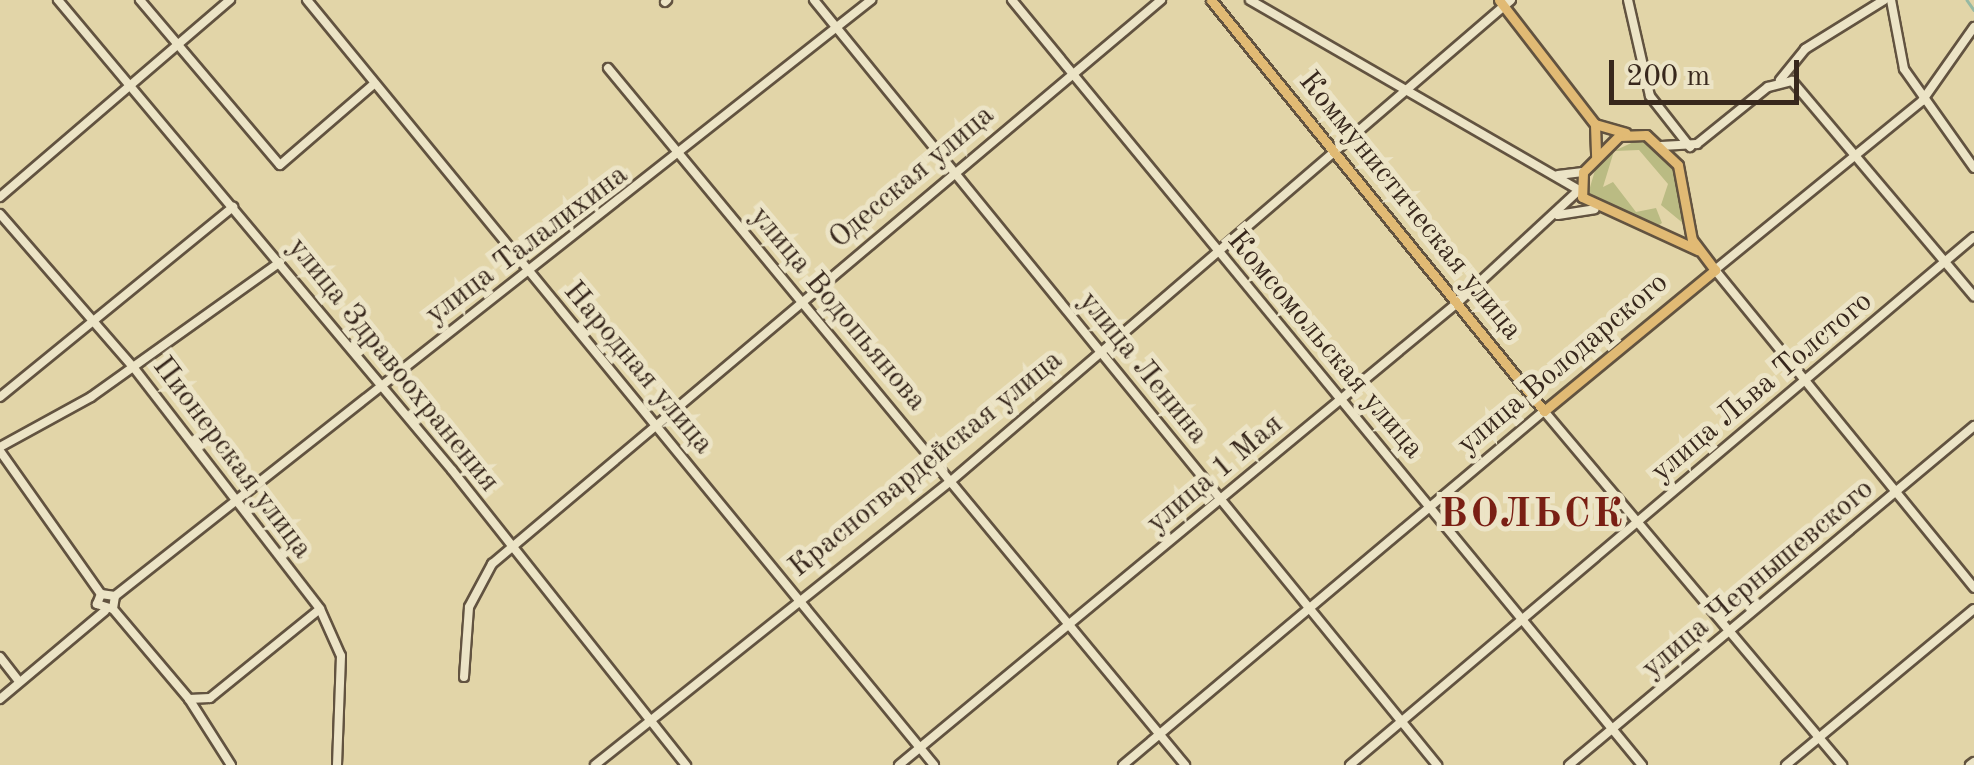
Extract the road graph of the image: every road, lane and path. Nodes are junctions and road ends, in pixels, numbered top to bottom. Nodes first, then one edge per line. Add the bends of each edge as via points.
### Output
1 (58, 0) edge
2 (140, 0) edge
3 (230, 0) edge
4 (307, 0) edge
5 (814, 0) edge
6 (871, 0) edge
7 (1012, 0) edge
8 (1160, 0) edge
9 (1211, 0) edge
10 (1250, 0) edge
11 (1628, 0) edge
12 (1888, 0) edge
13 (1505, 2) edge
14 (1974, 27) edge
15 (837, 28) junction
16 (177, 45) junction
17 (608, 68) dead end
18 (1071, 72) junction
19 (1780, 80) junction
20 (374, 84) junction
21 (127, 86) junction
22 (1410, 89) junction
23 (1922, 100) junction
24 (1595, 124) junction
25 (1628, 133) junction
26 (1662, 146) junction
27 (1690, 147) junction
28 (1335, 154) junction
29 (1855, 154) junction
30 (680, 155) junction
31 (1596, 157) junction
32 (1974, 168) edge
33 (953, 172) junction
34 (1583, 172) junction
35 (1557, 175) junction
36 (1580, 190) junction
37 (0, 196) edge
38 (234, 207) junction
39 (1596, 210) junction
40 (0, 214) edge
41 (1558, 215) junction
42 (1688, 228) junction
43 (1974, 238) edge
44 (1672, 239) junction
45 (1216, 248) junction
46 (1698, 250) junction
47 (280, 262) junction
48 (1945, 262) junction
49 (1715, 270) junction
50 (531, 274) junction
51 (1974, 296) edge
52 (802, 298) junction
53 (1457, 303) junction
54 (93, 317) junction
55 (1100, 350) junction
56 (134, 368) junction
57 (1804, 381) junction
58 (380, 384) junction
59 (0, 397) edge
60 (1341, 400) junction
61 (1544, 411) junction
62 (656, 425) junction
63 (1974, 426) edge
64 (0, 449) edge
65 (951, 481) junction
66 (1897, 492) junction
67 (1220, 498) junction
68 (231, 500) junction
69 (1430, 508) junction
70 (1636, 522) junction
71 (513, 548) junction
72 (1974, 588) edge
73 (101, 594) junction
74 (114, 596) junction
75 (797, 597) junction
76 (1310, 607) junction
77 (1974, 609) edge
78 (109, 610) junction
79 (320, 610) junction
80 (1520, 621) junction
81 (329, 626) junction
82 (1070, 626) junction
83 (305, 628) junction
84 (1726, 633) junction
85 (0, 656) edge
86 (464, 677) dead end
87 (18, 680) junction
88 (188, 699) junction
89 (0, 700) edge
90 (648, 719) junction
91 (1401, 721) junction
92 (1612, 730) junction
93 (1160, 734) junction
94 (1818, 737) junction
95 (920, 748) junction
96 (230, 765) edge
97 (338, 765) edge
98 (595, 765) edge
99 (686, 765) edge
100 (899, 765) edge
101 (934, 765) edge
102 (1123, 765) edge
103 (1186, 765) edge
104 (1350, 765) edge
105 (1438, 765) edge
106 (1569, 765) edge
107 (1642, 765) edge
108 (1786, 765) edge
109 (1842, 765) edge

1 - 21 street, улица Здравоохранения
2 - 16 street
3 - 16 street
4 - 20 street, Народная улица
5 - 15 street, улица Ленина
6 - 15 street, улица Талалихина
7 - 18 street, Комсомольская улица
8 - 18 street, Одесская улица
9 - 28 main road, Коммунистическая улица
10 - 22 street
11 - 27 street via 1650,96
12 - 19 street via 1805,49
12 - 23 street via 1904,69
13 - 22 street, Красногвардейская улица
13 - 24 main road
14 - 23 street, улица Володарского
15 - 30 street, улица Талалихина
15 - 33 street, улица Ленина
16 - 20 street via 280,165
16 - 21 street
17 - 30 street, улица Водопьянова
18 - 33 street, Одесская улица
18 - 45 street, Комсомольская улица
19 - 27 street
19 - 29 street via 1802,89
20 - 50 street, Народная улица
21 - 37 street
21 - 38 street, улица Здравоохранения
22 - 28 street, Красногвардейская улица
22 - 35 street
23 - 29 street, улица Володарского
23 - 32 street
24 - 25 main road
24 - 31 main road
25 - 26 main road
25 - 31 main road
26 - 27 street
26 - 42 main road via 1682,172
28 - 45 street, Красногвардейская улица
28 - 53 main road, Коммунистическая улица
29 - 48 street
29 - 49 street, улица Володарского
30 - 50 street, улица Талалихина
30 - 52 street, улица Водопьянова
31 - 34 main road
33 - 52 street, Одесская улица
33 - 55 street, улица Ленина
34 - 35 street
34 - 36 main road
35 - 36 street
36 - 39 main road
36 - 41 street, улица 1 Мая
38 - 47 street, улица Здравоохранения
38 - 54 street
39 - 41 street
39 - 44 main road
40 - 54 street, Пионерская улица
41 - 53 street, улица 1 Мая
42 - 44 main road
42 - 46 main road
43 - 48 street, улица Льва Толстого
44 - 46 main road
45 - 55 street, Красногвардейская улица
45 - 60 street, Комсомольская улица
46 - 49 main road
47 - 56 street
47 - 58 street, улица Здравоохранения
48 - 51 street
48 - 57 street, улица Льва Толстого
49 - 57 street
49 - 61 main road, улица Володарского
50 - 58 street, улица Талалихина
50 - 62 street, Народная улица
52 - 62 street, Одесская улица
52 - 65 street, улица Водопьянова
53 - 60 street, улица 1 Мая
53 - 61 main road, Коммунистическая улица
54 - 56 street, Пионерская улица
54 - 59 street
55 - 65 street, Красногвардейская улица
55 - 67 street, улица Ленина
56 - 64 street
56 - 68 street, Пионерская улица
57 - 66 street
57 - 70 street, улица Льва Толстого
58 - 68 street, улица Талалихина
58 - 71 street, улица Здравоохранения
60 - 67 street, улица 1 Мая
60 - 69 street, Комсомольская улица
61 - 69 street, улица Володарского
61 - 70 street, Коммунистическая улица
62 - 71 street, Одесская улица
62 - 75 street, Народная улица
63 - 66 street, улица Чернышевского
64 - 73 street
65 - 75 street, Красногвардейская улица
65 - 82 street, улица Водопьянова
66 - 72 street
66 - 84 street, улица Чернышевского
67 - 76 street, улица Ленина
67 - 82 street, улица 1 Мая
68 - 74 street, улица Талалихина
68 - 79 street, Пионерская улица
69 - 76 street, улица Володарского
69 - 80 street, Комсомольская улица
70 - 80 street, улица Льва Толстого
70 - 84 street, Коммунистическая улица
71 - 86 street, Одесская улица via 478,581
71 - 90 street, улица Здравоохранения
73 - 74 street
73 - 78 street via 97,604
74 - 78 street
75 - 90 street, Красногвардейская улица
75 - 95 street, Народная улица
76 - 91 street, улица Ленина
76 - 93 street, улица Володарского
77 - 94 street
78 - 87 street
78 - 88 street
79 - 81 street, Пионерская улица
79 - 83 street
80 - 91 street, улица Льва Толстого
80 - 92 street, Комсомольская улица
81 - 83 street
81 - 97 street, Пионерская улица via 342,656
82 - 93 street, улица Водопьянова
82 - 95 street, улица 1 Мая
83 - 88 street via 210,698
84 - 92 street, улица Чернышевского
84 - 94 street, Коммунистическая улица
85 - 87 street
87 - 89 street
88 - 96 street
90 - 98 street, Красногвардейская улица
90 - 99 street, улица Здравоохранения
91 - 104 street, улица Льва Толстого
91 - 105 street, улица Ленина
92 - 106 street, улица Чернышевского
92 - 107 street, Комсомольская улица
93 - 102 street, улица Володарского
93 - 103 street, улица Водопьянова
94 - 108 street
94 - 109 street, Коммунистическая улица
95 - 100 street, улица 1 Мая
95 - 101 street, Народная улица

